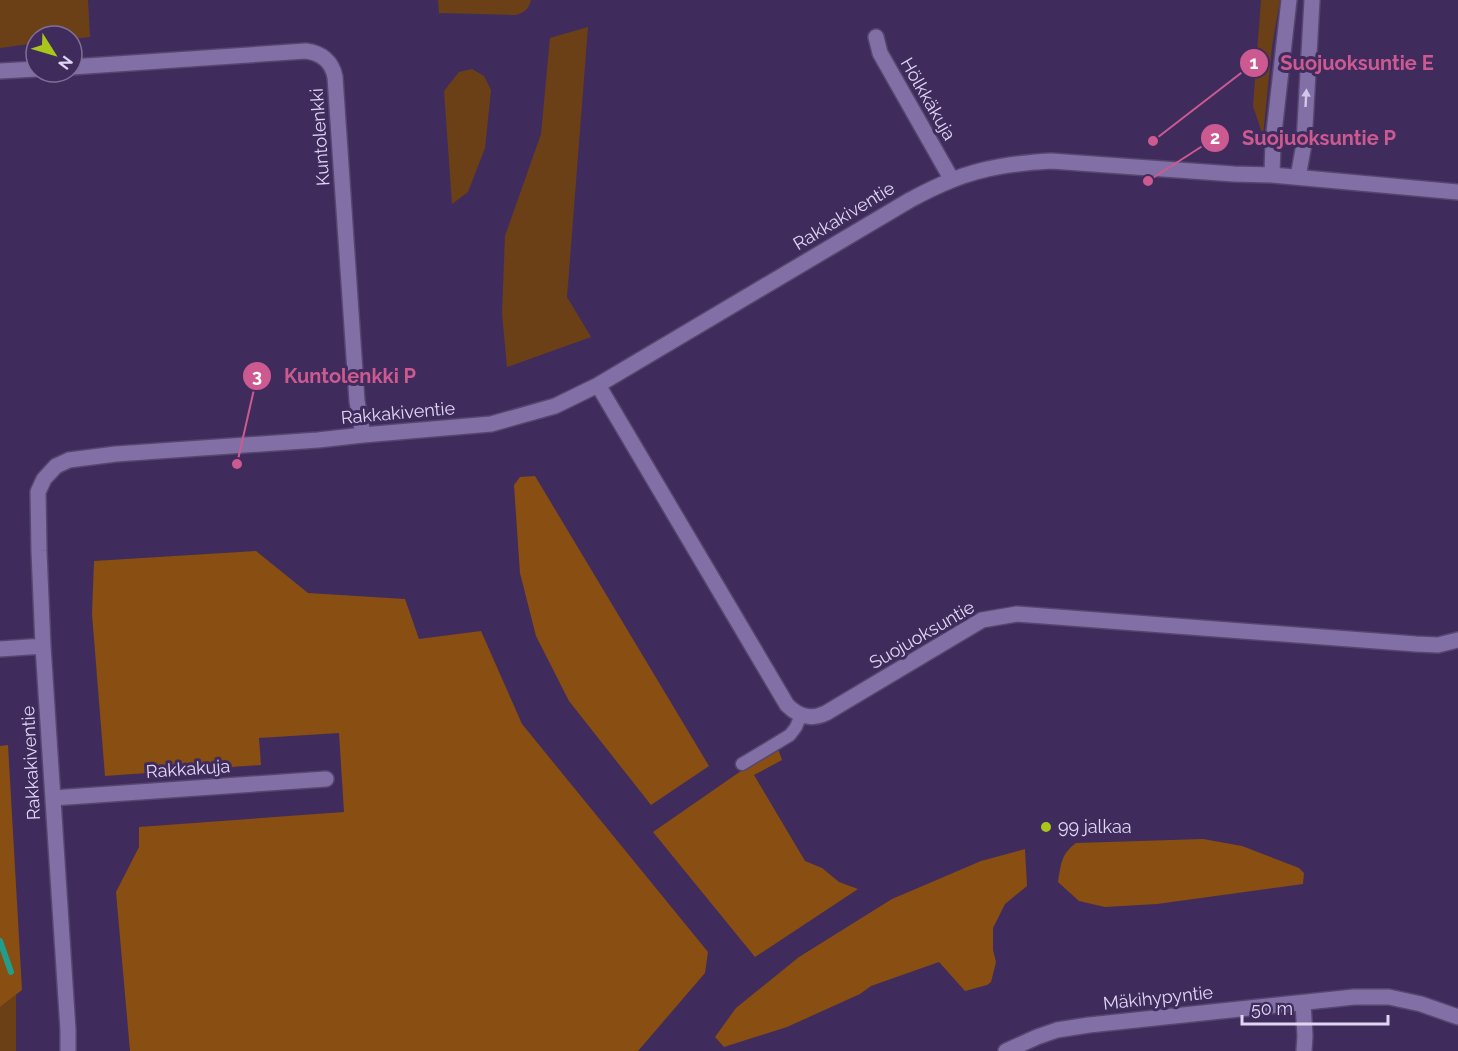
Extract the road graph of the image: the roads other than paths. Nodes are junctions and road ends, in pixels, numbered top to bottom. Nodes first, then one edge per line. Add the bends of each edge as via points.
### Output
1 (1289, 0) edge
2 (1312, 0) edge
3 (876, 37) dead end
4 (84, 66) edge
5 (24, 70) edge
6 (0, 71) edge
7 (1272, 175) junction
8 (1298, 177) junction
9 (952, 180) junction
10 (1458, 192) edge
11 (598, 385) junction
12 (363, 435) junction
13 (1458, 640) edge
14 (43, 646) junction
15 (0, 649) edge
16 (801, 715) junction
17 (742, 764) dead end
18 (326, 779) dead end
19 (52, 798) junction
20 (1304, 1002) junction
21 (1458, 1017) edge
22 (1011, 1050) edge
23 (68, 1051) edge
24 (1304, 1051) edge

1 - 7 street
8 -> 2 street via 1304,144
3 - 9 street, Hölkkäkuja via 880,53
4 - 12 street, Kuntolenkki via 306,51 329,63 335,77 357,401
5 - 6 street
7 - 8 street, Rakkakiventie
7 - 9 street, Rakkakiventie via 1051,161 985,169
8 - 10 street
9 - 11 street, Rakkakiventie via 910,200
11 - 12 street, Rakkakiventie via 555,406 491,424
11 - 16 street via 787,705
12 - 14 street, Rakkakiventie via 116,454 69,460 56,466 38,492
13 - 16 street, Suojuoksuntie via 1416,645 1017,614 982,620 819,717
14 - 15 street
14 - 19 street, Rakkakiventie
16 - 17 lane via 790,735
18 - 19 street, Rakkakuja
19 - 23 street, Rakkakiventie
20 - 21 street, Mäkihypyntie via 1389,997
20 - 22 street, Mäkihypyntie via 1057,1030
20 - 24 street

